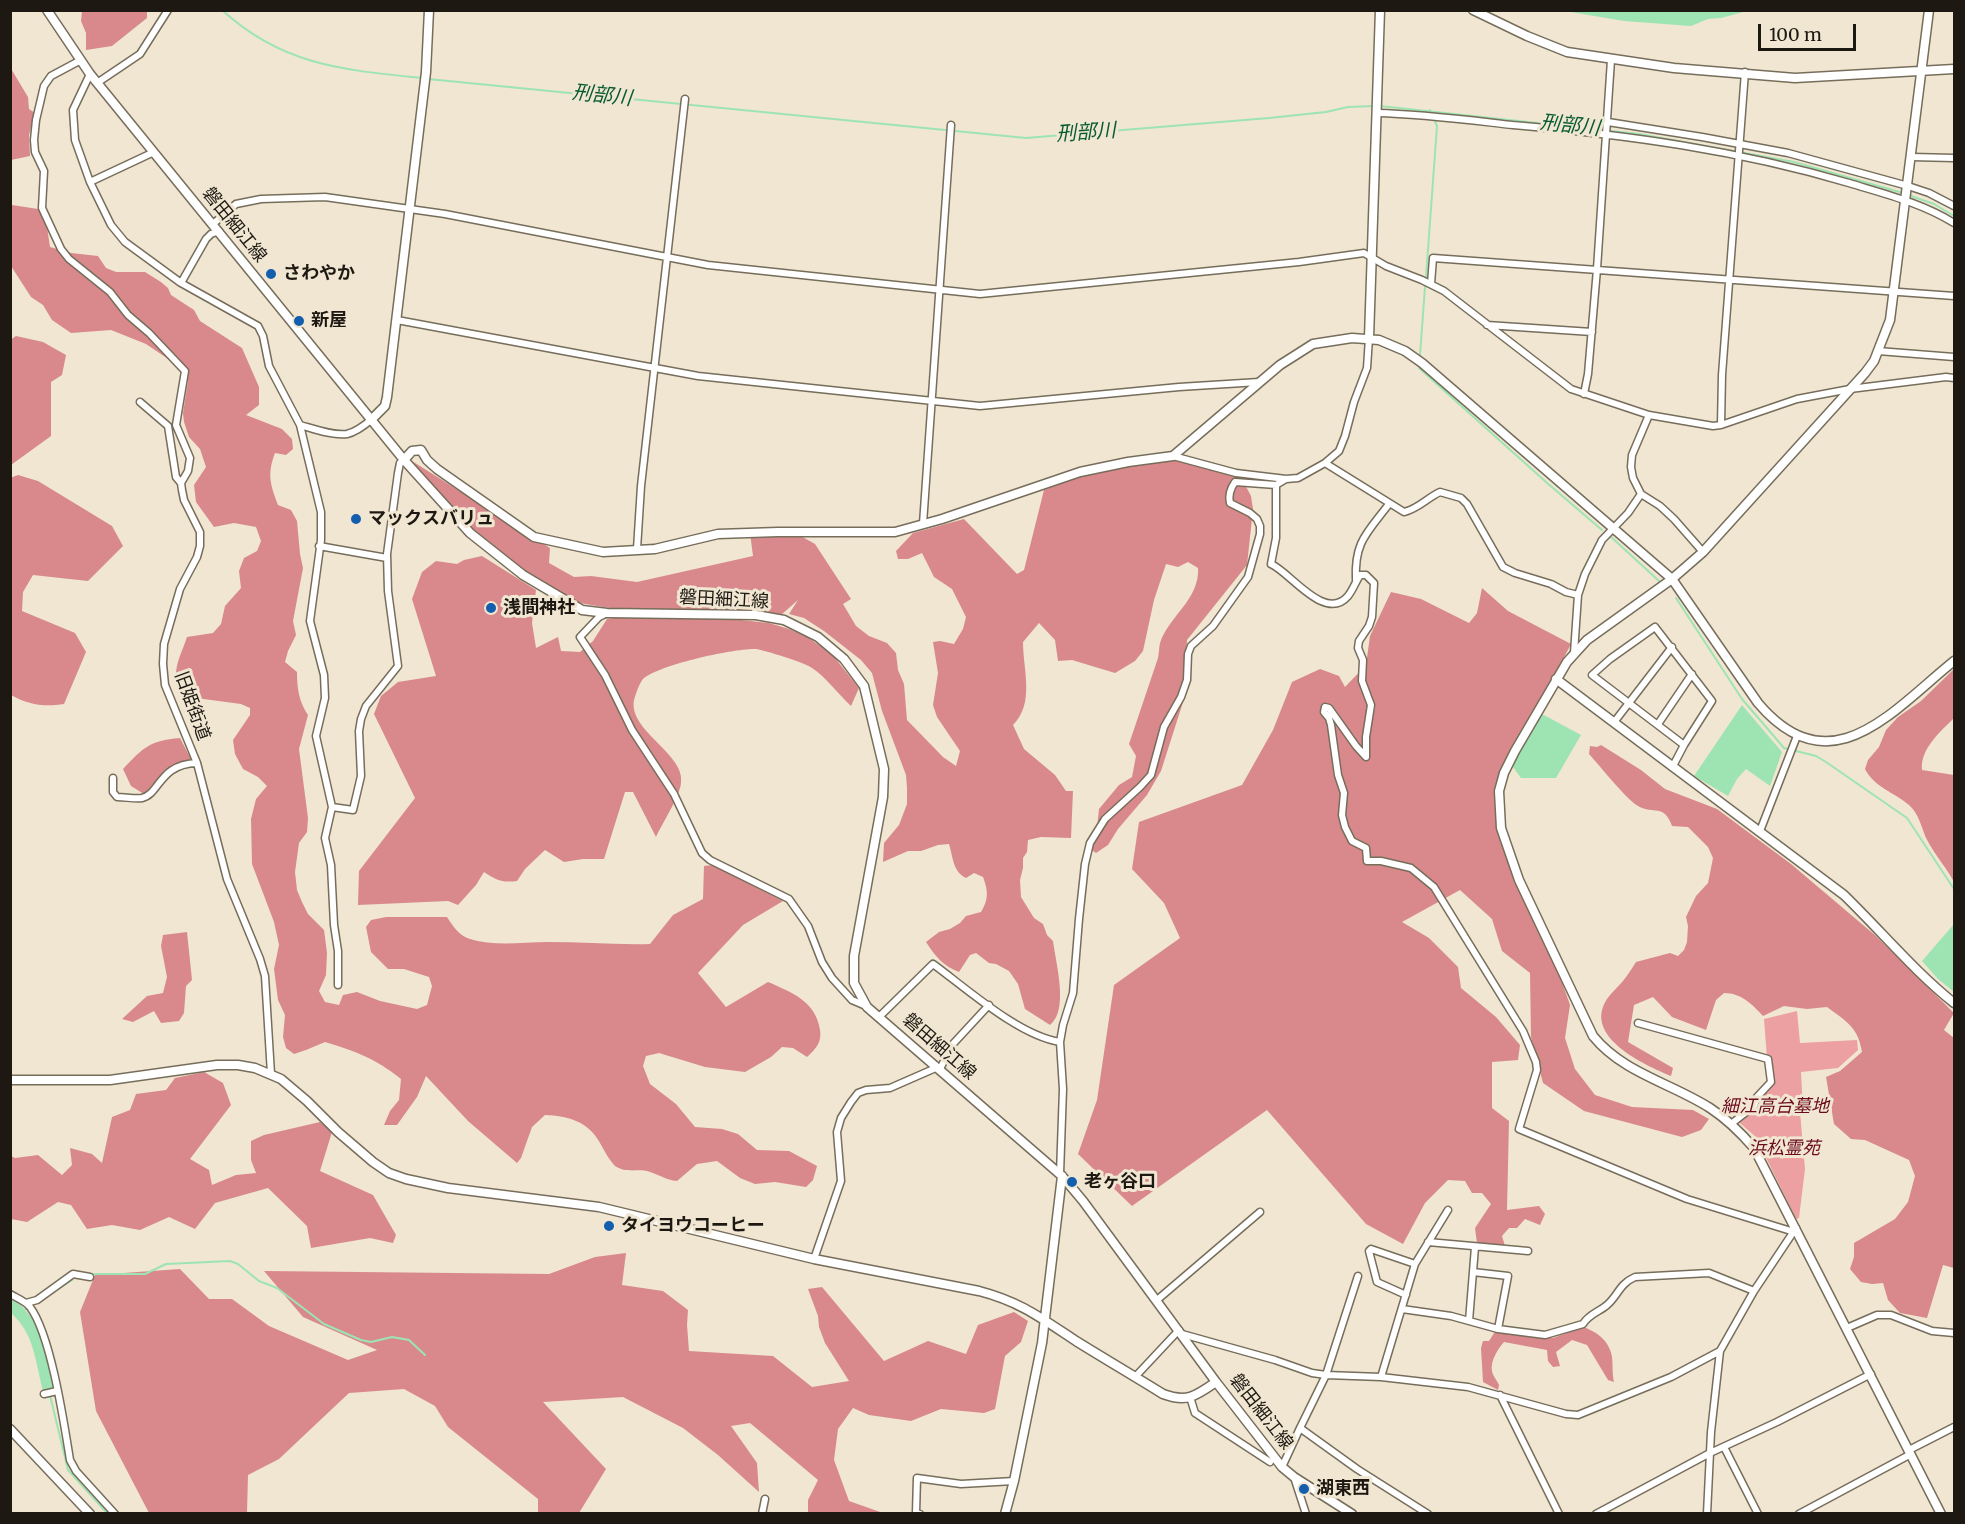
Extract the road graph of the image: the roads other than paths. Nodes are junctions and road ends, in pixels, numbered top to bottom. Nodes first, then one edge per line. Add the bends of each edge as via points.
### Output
1 (47, 10) edge
2 (168, 10) edge
3 (429, 10) edge
4 (1380, 10) edge
5 (1473, 10) edge
6 (1929, 10) edge
7 (1490, 14) edge
8 (81, 60) junction
9 (1611, 60) junction
10 (1954, 69) edge
11 (1920, 71) junction
12 (1744, 72) junction
13 (90, 74) junction
14 (97, 82) junction
15 (684, 99) dead end
16 (1377, 108) junction
17 (1608, 122) junction
18 (951, 124) dead end
19 (1607, 133) junction
20 (1740, 145) junction
21 (154, 152) junction
22 (1739, 155) junction
23 (1911, 157) junction
24 (1954, 158) edge
25 (90, 182) junction
26 (1907, 186) junction
27 (1906, 199) junction
28 (1954, 206) edge
29 (410, 210) junction
30 (1954, 223) edge
31 (216, 227) junction
32 (666, 256) junction
33 (1373, 258) junction
34 (1597, 270) junction
35 (1730, 279) junction
36 (181, 283) junction
37 (1431, 284) junction
38 (939, 289) junction
39 (1893, 291) junction
40 (1954, 296) edge
41 (397, 320) junction
42 (1486, 325) junction
43 (1592, 332) junction
44 (1369, 338) junction
45 (1878, 351) junction
46 (1954, 357) edge
47 (655, 368) junction
48 (1954, 378) edge
49 (1260, 382) junction
50 (1850, 389) junction
51 (1584, 394) junction
52 (140, 402) dead end
53 (933, 402) junction
54 (1649, 415) junction
55 (372, 419) junction
56 (300, 425) junction
57 (1721, 425) junction
58 (1173, 456) junction
59 (404, 460) junction
60 (1325, 463) junction
61 (1286, 479) junction
62 (181, 483) junction
63 (1276, 484) junction
64 (1641, 494) junction
65 (1389, 504) junction
66 (923, 524) junction
67 (1614, 528) junction
68 (320, 546) junction
69 (637, 549) junction
70 (1703, 552) junction
71 (387, 558) junction
72 (1672, 579) junction
73 (1356, 580) junction
74 (1578, 595) junction
75 (607, 613) junction
76 (1672, 647) junction
77 (1574, 653) junction
78 (1954, 661) edge
79 (1692, 674) junction
80 (1557, 679) junction
81 (1629, 702) junction
82 (1615, 722) junction
83 (1658, 724) junction
84 (1797, 736) junction
85 (1684, 745) junction
86 (197, 763) junction
87 (1673, 766) junction
88 (113, 778) dead end
89 (332, 807) junction
90 (1760, 831) junction
91 (339, 985) dead end
92 (1954, 1003) edge
93 (989, 1005) junction
94 (867, 1007) junction
95 (879, 1017) junction
96 (1638, 1023) dead end
97 (1060, 1042) junction
98 (939, 1068) junction
99 (271, 1074) junction
100 (10, 1080) edge
101 (1731, 1124) junction
102 (1061, 1175) junction
103 (1448, 1210) dead end
104 (1260, 1212) dead end
105 (1796, 1228) junction
106 (1428, 1242) junction
107 (1475, 1246) junction
108 (1528, 1251) dead end
109 (814, 1259) junction
110 (1415, 1264) junction
111 (1473, 1272) junction
112 (1358, 1276) dead end
113 (90, 1277) dead end
114 (1754, 1291) junction
115 (10, 1294) edge
116 (1406, 1295) junction
117 (1157, 1300) junction
118 (28, 1306) junction
119 (1402, 1309) junction
120 (1045, 1320) junction
121 (1469, 1321) junction
122 (1847, 1328) junction
123 (1498, 1329) junction
124 (1180, 1332) junction
125 (1954, 1333) edge
126 (1720, 1351) junction
127 (1871, 1374) junction
128 (1326, 1375) junction
129 (1135, 1377) junction
130 (1380, 1377) junction
131 (1216, 1382) junction
132 (57, 1392) junction
133 (44, 1394) dead end
134 (1500, 1395) junction
135 (1190, 1397) junction
136 (1300, 1428) junction
137 (1954, 1428) edge
138 (10, 1429) edge
139 (1724, 1447) junction
140 (1910, 1452) junction
141 (1710, 1453) junction
142 (1270, 1462) dead end
143 (1282, 1467) junction
144 (1294, 1477) junction
145 (1014, 1481) junction
146 (765, 1499) dead end
147 (90, 1514) edge
148 (115, 1514) edge
149 (762, 1514) edge
150 (920, 1514) edge
151 (1005, 1514) edge
152 (1306, 1514) edge
153 (1352, 1514) edge
154 (1428, 1514) edge
155 (1559, 1514) edge
156 (1596, 1514) edge
157 (1707, 1514) edge
158 (1758, 1514) edge
159 (1799, 1514) edge
160 (1941, 1514) edge

1 - 8 street, 磐田細江線
2 - 14 street via 140,54
3 - 29 street
4 - 16 street
5 - 7 street
6 - 11 street
7 - 9 street via 1555,48
8 - 13 street, 磐田細江線
8 - 62 street via 51,76 41,97 34,140 44,171 42,208 69,259 110,292 186,371 176,425 190,458
9 - 12 street
9 - 17 street
10 - 11 street
11 - 12 street via 1795,78
11 - 23 street
12 - 20 street
13 - 14 street, 磐田細江線
13 - 25 street via 73,110 75,140
14 - 21 street, 磐田細江線
15 - 32 street
16 - 19 street
16 - 33 street
17 - 19 street
17 - 20 street
18 - 38 street
19 - 22 street
19 - 34 street
20 - 22 street
20 - 26 street via 1788,153
21 - 25 street
21 - 31 street, 磐田細江線
22 - 27 street
22 - 35 street
23 - 24 street
23 - 26 street
25 - 36 street via 111,225 126,242
26 - 27 street
26 - 28 street
27 - 30 street
27 - 39 street
29 - 31 street via 326,197 261,199 236,204
29 - 32 street
29 - 41 street
31 - 36 street
31 - 55 street, 磐田細江線
32 - 38 street via 708,265
32 - 47 street
33 - 37 street
33 - 38 street via 1364,253 980,294
33 - 44 street
34 - 35 street
34 - 37 street via 1433,258
34 - 43 street
35 - 39 street
35 - 57 street
36 - 56 street via 258,326 269,366
37 - 42 street
38 - 53 street
39 - 40 street
39 - 45 street via 1890,320
41 - 47 street
41 - 55 street via 385,406
42 - 43 street
42 - 51 street via 1571,389
43 - 51 street
44 - 49 street via 1313,344
44 - 60 street via 1367,368 1346,436 1339,451
44 - 67 street via 1391,343 1422,363
45 - 46 street
45 - 50 street
47 - 53 street
47 - 69 street
48 - 50 street
49 - 53 street via 1011,405
49 - 58 street
50 - 57 street via 1797,399
50 - 70 street
51 - 54 street
52 - 62 street, 旧姫街道 via 168,426 176,477
53 - 66 street
54 - 57 street
54 - 64 street via 1631,467
55 - 56 street via 347,434
55 - 59 street, 磐田細江線
56 - 68 street via 321,512
58 - 61 street via 1236,473
58 - 66 street via 1080,472
59 - 69 street via 412,451 421,450 430,464 534,537 603,552
59 - 71 street via 394,490
59 - 75 street, 磐田細江線 via 470,533 523,575 582,610
60 - 61 street via 1298,478
60 - 65 street
61 - 63 street
62 - 86 street, 旧姫街道 via 184,500 200,532 200,546 180,589 164,644 163,664 165,686
63 - 73 street via 1276,538 1271,564 1314,599 1324,602 1339,603
63 - 97 street via 1235,482 1231,488 1230,503 1250,513 1260,526 1248,577 1212,626 1191,646 1187,680 1164,728 1151,775 1105,819 1090,843 1073,993
64 - 67 street
64 - 70 street via 1674,519
65 - 73 street via 1360,542
65 - 74 street via 1404,512 1440,492 1461,498 1503,567
66 - 69 street via 895,532 718,534 655,549
67 - 72 street
67 - 74 street via 1602,540
68 - 71 street
68 - 89 street via 310,621 324,675 325,698 316,736
70 - 72 street
71 - 89 street via 398,666 361,718 361,776 353,810
72 - 77 street
72 - 84 street via 1758,704 1775,722
73 - 105 street via 1366,574 1374,582 1372,617 1358,648 1363,660 1362,681 1371,705 1366,757 1329,708 1325,707 1324,712 1331,725 1344,794 1345,827 1352,841 1366,848 1367,861 1411,867 1434,887 1523,1031 1536,1070 1519,1129 1687,1199 1791,1231
74 - 77 street
75 - 94 street via 580,637 605,675 632,730 674,794 702,854 789,899 808,926 832,978 852,1000
75 - 94 street, 磐田細江線 via 756,615 784,620 818,637 844,659 864,686 884,769 883,797 854,956 854,983
76 - 79 street
76 - 81 street
76 - 81 street via 1655,627 1592,675
77 - 80 street
78 - 84 street via 1883,721 1861,734 1824,741
79 - 83 street
79 - 85 street via 1712,701
80 - 82 street
80 - 101 street via 1515,751 1499,791 1501,828 1519,880 1601,1047 1628,1067 1709,1107
81 - 82 street
81 - 83 street
82 - 87 street
83 - 85 street
84 - 90 street
85 - 87 street
86 - 88 street via 184,763 164,774 142,798 117,797
86 - 99 street, 旧姫街道 via 227,879 265,976
87 - 90 street
89 - 91 street via 325,838
90 - 92 street via 1844,895 1912,966
93 - 95 street via 933,964
93 - 97 street via 1012,1022
93 - 98 street via 952,1045
94 - 95 street, 磐田細江線
95 - 98 street, 磐田細江線
96 - 101 street via 1768,1059 1771,1082 1757,1096 1754,1106
97 - 102 street
98 - 102 street, 磐田細江線
98 - 109 street via 890,1088 858,1093 851,1102 837,1132 841,1181
99 - 100 street via 238,1065 217,1065 110,1080
99 - 109 street via 307,1101 373,1162 405,1179 599,1207
101 - 105 street via 1754,1149
102 - 117 street, 磐田細江線
102 - 120 street
103 - 106 street
104 - 117 street
105 - 114 street
105 - 122 street
106 - 107 street
106 - 110 street
107 - 108 street
107 - 111 street
109 - 120 street via 1001,1297
110 - 116 street
110 - 116 street via 1369,1251 1377,1282
111 - 121 street
111 - 123 street via 1508,1276
112 - 128 street
113 - 118 street via 73,1274
114 - 123 street via 1709,1273 1635,1277 1626,1281 1608,1305 1583,1324 1545,1335
114 - 126 street
115 - 118 street
116 - 119 street
117 - 124 street, 磐田細江線
118 - 132 street via 44,1339
119 - 121 street
119 - 130 street
120 - 129 street
120 - 145 street
121 - 123 street
122 - 125 street via 1877,1315 1891,1315 1932,1331
122 - 127 street
124 - 128 street
124 - 129 street
124 - 131 street, 磐田細江線
126 - 134 street via 1671,1377 1578,1415
126 - 141 street
127 - 139 street
127 - 140 street
128 - 130 street
128 - 136 street
129 - 135 street via 1177,1399
130 - 134 street via 1468,1387
131 - 135 street
131 - 143 street, 磐田細江線
132 - 133 street
132 - 148 street via 70,1460
134 - 155 street
135 - 142 street via 1195,1413
136 - 143 street
136 - 154 street
137 - 140 street
138 - 147 street
139 - 141 street
139 - 158 street
140 - 159 street
140 - 160 street
141 - 156 street
141 - 157 street
143 - 144 street, 磐田細江線
144 - 152 street
144 - 153 street, 磐田細江線
145 - 150 street via 961,1484 917,1478 916,1512
145 - 151 street
146 - 149 street

